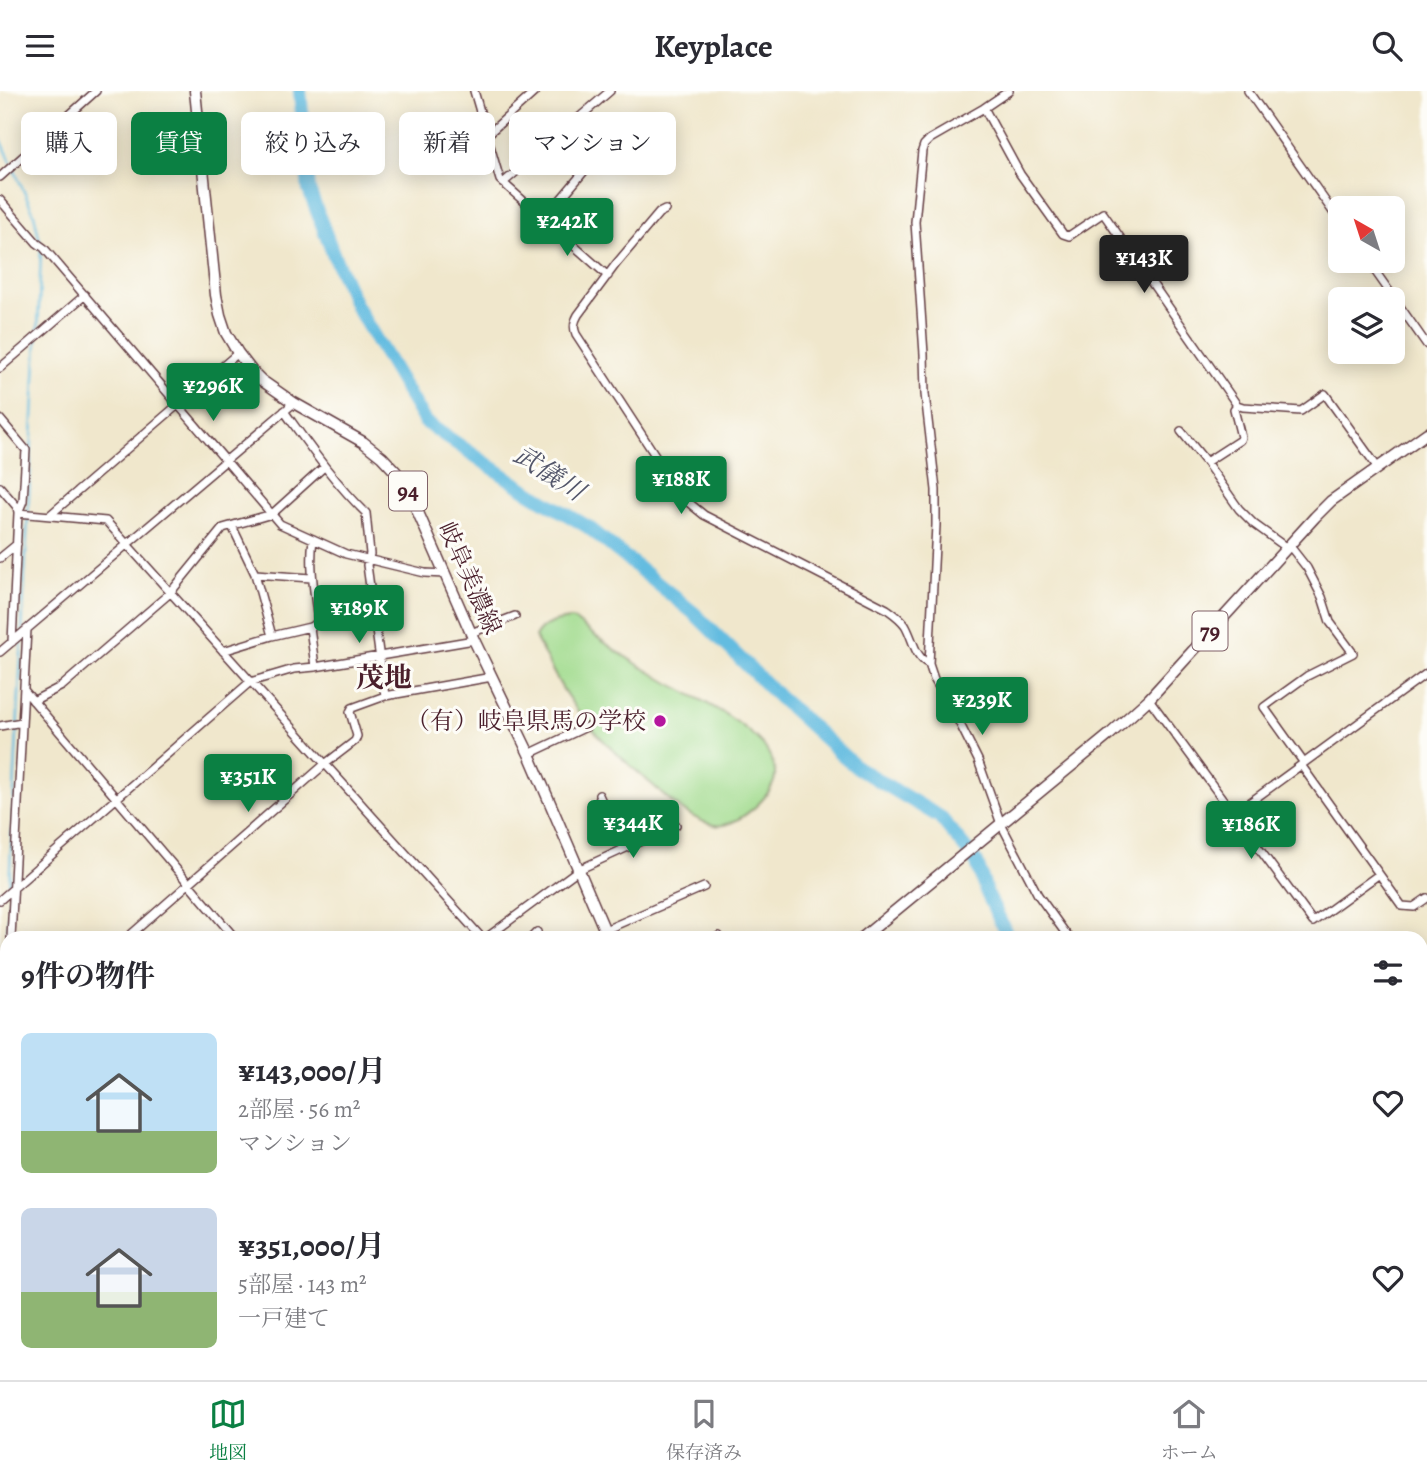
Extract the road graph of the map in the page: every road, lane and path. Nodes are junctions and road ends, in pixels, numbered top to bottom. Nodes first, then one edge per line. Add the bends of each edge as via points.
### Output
1 (96, 91) edge
2 (195, 91) edge
3 (474, 91) edge
4 (536, 91) edge
5 (610, 91) edge
6 (1009, 91) edge
7 (1248, 91) edge
8 (984, 108) junction
9 (480, 112) edge
10 (585, 112) edge
11 (495, 127) edge
12 (495, 164) edge
13 (512, 175) edge
14 (581, 175) edge
15 (0, 177) edge
16 (503, 183) junction
17 (0, 200) edge
18 (1328, 205) edge
19 (664, 209) dead end
20 (544, 219) junction
21 (1376, 273) edge
22 (608, 276) junction
23 (85, 295) junction
24 (1427, 345) edge
25 (238, 353) junction
26 (0, 368) edge
27 (294, 403) junction
28 (179, 404) junction
29 (1237, 405) junction
30 (284, 411) junction
31 (0, 419) edge
32 (1181, 431) dead end
33 (1427, 433) edge
34 (226, 460) junction
35 (1206, 462) junction
36 (324, 467) junction
37 (1378, 468) junction
38 (0, 487) edge
39 (21, 513) junction
40 (272, 514) junction
41 (50, 515) junction
42 (232, 526) junction
43 (313, 538) junction
44 (17, 544) junction
45 (127, 545) junction
46 (1288, 546) junction
47 (0, 558) edge
48 (368, 559) junction
49 (255, 574) junction
50 (445, 574) junction
51 (311, 578) junction
52 (170, 593) junction
53 (515, 615) dead end
54 (318, 623) junction
55 (375, 624) junction
56 (310, 627) junction
57 (20, 635) junction
58 (272, 636) junction
59 (473, 636) junction
60 (223, 651) junction
61 (0, 652) edge
62 (379, 656) junction
63 (929, 664) junction
64 (315, 667) junction
65 (1427, 673) edge
66 (492, 677) junction
67 (250, 682) junction
68 (24, 690) junction
69 (385, 696) junction
70 (1149, 699) junction
71 (33, 701) junction
72 (19, 722) junction
73 (0, 726) edge
74 (586, 727) dead end
75 (529, 754) junction
76 (326, 764) junction
77 (1302, 764) junction
78 (599, 795) dead end
79 (117, 798) junction
80 (1234, 814) junction
81 (676, 825) dead end
82 (997, 827) junction
83 (624, 849) junction
84 (578, 870) junction
85 (1378, 874) junction
86 (189, 884) junction
87 (15, 887) junction
88 (704, 887) dead end
89 (1427, 898) edge
90 (0, 900) edge
91 (12, 931) edge
92 (135, 931) edge
93 (229, 931) edge
94 (478, 931) edge
95 (494, 931) edge
96 (606, 931) edge
97 (613, 931) edge
98 (870, 931) edge
99 (1064, 931) edge

1 - 15 street
2 - 25 main road, 岐阜美濃線 / 94 via 216,295 226,333
3 - 9 street
4 - 11 street
5 - 10 street
6 - 8 street
7 - 18 street
8 - 29 street via 1020,174 1063,234 1069,236 1103,213
8 - 63 street via 930,139 922,151 918,179 917,263 936,490
12 - 16 street
13 - 16 street
14 - 20 street
16 - 20 street
17 - 23 street
19 - 22 street
20 - 22 street
21 - 24 street
22 - 63 street via 575,320 576,334 683,498 704,515 887,609 900,618 918,655
23 - 26 street
23 - 28 street
25 - 27 main road, 岐阜美濃線 / 94 via 261,380
25 - 28 street
27 - 30 street
27 - 50 main road, 岐阜美濃線 / 94 via 363,442 396,472
28 - 34 street
28 - 41 street
29 - 35 street via 1240,440
29 - 37 street via 1301,411 1325,394
30 - 34 street
30 - 36 street
31 - 39 street via 26,450
32 - 35 street
33 - 37 main road, 79
34 - 40 street
34 - 45 street
35 - 46 street via 1239,509
36 - 40 street
36 - 48 street via 366,513
37 - 46 main road, 79 via 1331,502
38 - 39 street
39 - 41 street
39 - 44 street
40 - 42 street
40 - 43 street via 280,524
41 - 45 street via 106,521
42 - 49 street
42 - 52 street via 223,528
43 - 48 street
43 - 51 street
44 - 47 street
44 - 57 street
45 - 52 street
45 - 57 street
46 - 70 main road, 79
46 - 77 street via 1307,568 1330,622 1353,653 1307,675 1264,707
48 - 50 street
48 - 55 street
49 - 51 street
49 - 58 street
50 - 59 main road, 岐阜美濃線 / 94
51 - 54 street
52 - 60 street
52 - 71 street via 62,686
53 - 59 street
54 - 55 street
54 - 56 street
55 - 62 street
56 - 58 street
56 - 64 street
57 - 61 street
57 - 68 street
58 - 60 street
59 - 62 street
59 - 66 main road, 岐阜美濃線 / 94
60 - 67 street
62 - 64 street
62 - 69 street
63 - 82 street via 978,761
64 - 67 street
65 - 77 street
66 - 69 street
66 - 75 main road, 岐阜美濃線 / 94
67 - 76 street
67 - 79 street
68 - 71 street
68 - 72 street
69 - 76 street via 352,709 355,741
70 - 80 street
70 - 82 main road, 79
71 - 79 street
72 - 73 street
72 - 87 street
74 - 75 street
75 - 84 main road, 岐阜美濃線 / 94
76 - 86 street
76 - 94 street
77 - 80 street
77 - 85 street
78 - 83 street
79 - 86 street
79 - 87 street
80 - 85 street via 1313,922
81 - 83 street
82 - 98 main road, 79
82 - 99 street
83 - 84 street
84 - 95 street
84 - 96 main road, 岐阜美濃線 / 94
85 - 89 street via 1402,906 1414,907
86 - 92 street
86 - 93 street
87 - 90 street
87 - 91 street
88 - 97 street

